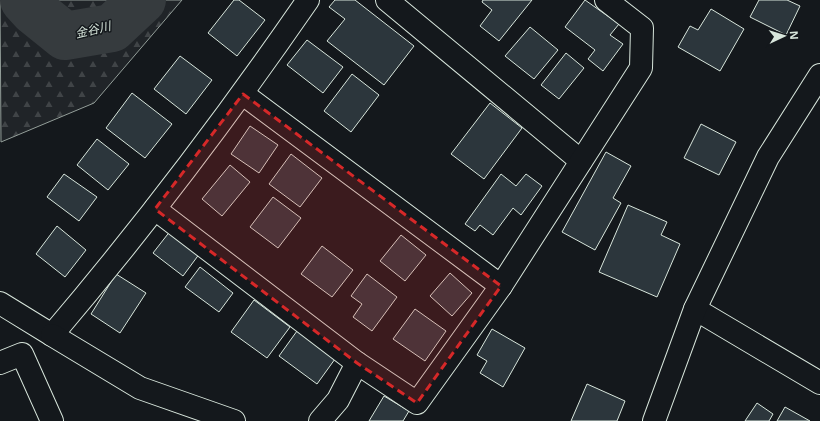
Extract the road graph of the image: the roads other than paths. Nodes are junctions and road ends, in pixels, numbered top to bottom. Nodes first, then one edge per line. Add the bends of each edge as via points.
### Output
1 (308, 0) edge
2 (387, 0) edge
3 (606, 0) edge
4 (820, 75) edge
5 (243, 94) junction
6 (581, 161) junction
7 (155, 209) junction
8 (501, 286) junction
9 (0, 303) edge
10 (695, 309) junction
11 (52, 335) junction
12 (0, 363) edge
13 (357, 363) junction
14 (820, 383) edge
15 (52, 421) edge
16 (234, 421) edge
17 (320, 421) edge
18 (654, 421) edge

1 - 5 street
2 - 6 street
3 - 6 street via 642,28 641,68
4 - 10 street via 768,157
5 - 7 street
5 - 8 street
6 - 8 street
7 - 11 street
7 - 13 street
8 - 13 street via 417,403
9 - 11 street
10 - 14 street
10 - 18 street
11 - 16 street via 140,388
12 - 15 street via 22,354
13 - 17 street via 338,400

